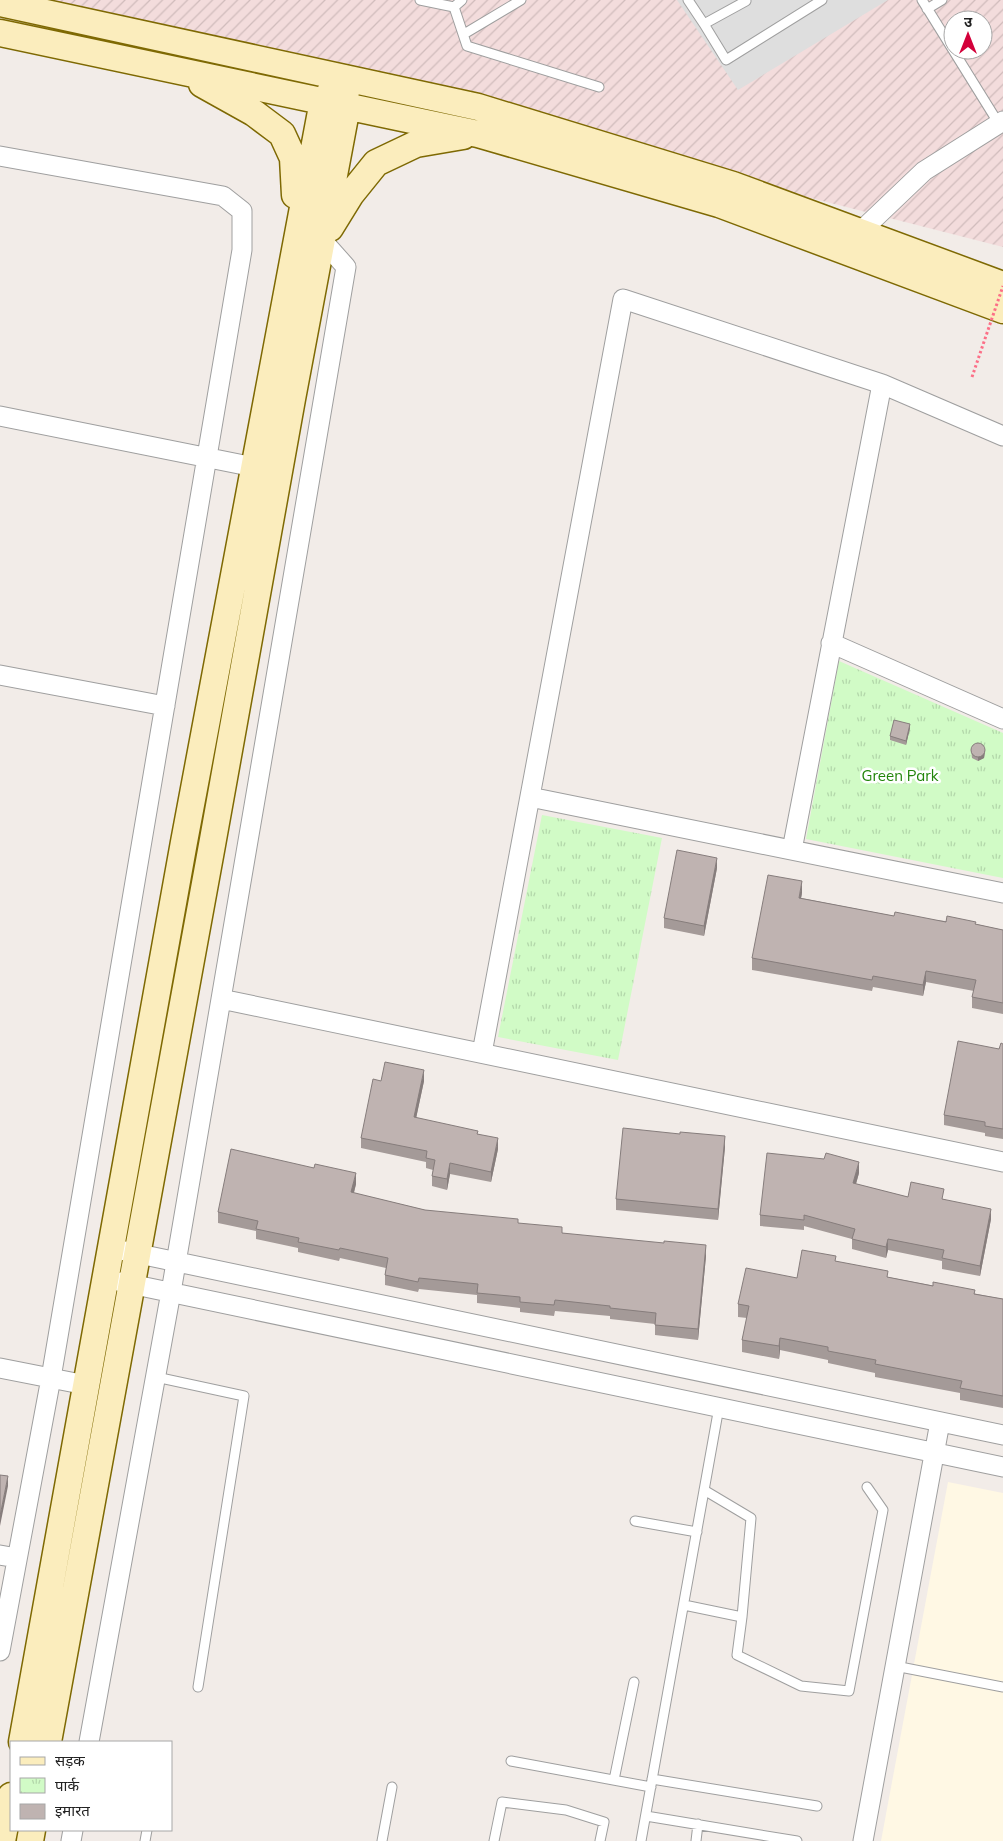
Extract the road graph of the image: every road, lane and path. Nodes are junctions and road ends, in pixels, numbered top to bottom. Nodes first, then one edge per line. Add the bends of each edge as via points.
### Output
1 (420, 0) edge
2 (462, 0) edge
3 (521, 0) edge
4 (688, 0) edge
5 (747, 0) edge
6 (822, 0) edge
7 (922, 0) edge
8 (942, 0) edge
9 (0, 3) edge
10 (808, 3) edge
11 (454, 7) junction
12 (928, 9) junction
13 (704, 24) junction
14 (0, 33) edge
15 (464, 34) junction
16 (176, 70) junction
17 (343, 78) junction
18 (600, 87) dead end
19 (335, 103) junction
20 (1001, 123) edge
21 (478, 134) junction
22 (0, 156) edge
23 (860, 232) junction
24 (310, 238) junction
25 (1003, 285) edge
26 (1003, 310) edge
27 (972, 377) dead end
28 (882, 384) junction
29 (0, 416) edge
30 (1003, 436) edge
31 (207, 457) junction
32 (254, 467) junction
33 (831, 643) junction
34 (0, 675) edge
35 (165, 706) junction
36 (1003, 719) edge
37 (530, 797) junction
38 (792, 850) junction
39 (1003, 893) edge
40 (221, 999) junction
41 (482, 1053) junction
42 (1003, 1162) edge
43 (111, 1249) junction
44 (137, 1254) junction
45 (176, 1262) junction
46 (106, 1278) junction
47 (132, 1284) junction
48 (171, 1292) junction
49 (0, 1368) edge
50 (115, 1377) junction
51 (156, 1377) junction
52 (51, 1378) junction
53 (86, 1386) junction
54 (109, 1406) junction
55 (719, 1407) junction
56 (940, 1422) junction
57 (1003, 1435) edge
58 (934, 1452) junction
59 (1003, 1467) edge
60 (867, 1487) dead end
61 (704, 1490) junction
62 (634, 1522) dead end
63 (696, 1532) junction
64 (9, 1556) edge
65 (684, 1605) junction
66 (742, 1617) junction
67 (0, 1651) edge
68 (895, 1666) junction
69 (634, 1682) dead end
70 (198, 1687) dead end
71 (1003, 1687) edge
72 (22, 1741) edge
73 (48, 1741) edge
74 (89, 1741) edge
75 (512, 1761) dead end
76 (614, 1780) junction
77 (651, 1783) junction
78 (392, 1787) dead end
79 (10, 1801) edge
80 (817, 1806) dead end
81 (646, 1816) junction
82 (698, 1824) junction
83 (2, 1841) edge
84 (382, 1841) edge
85 (494, 1841) edge
86 (600, 1841) edge
87 (641, 1841) edge
88 (696, 1841) edge
89 (797, 1841) edge
90 (862, 1841) edge

1 - 11 lane
2 - 11 lane
3 - 15 lane
4 - 13 lane
5 - 13 lane
6 - 10 lane
7 - 12 lane
8 - 12 lane
9 - 17 street
10 - 13 lane via 726,60
11 - 15 lane
12 - 20 lane
14 - 16 street
15 - 18 lane via 467,46
16 - 19 street
16 - 24 street via 254,113 282,134 293,158
17 - 19 street
17 - 23 street via 478,107 734,185
19 - 21 street
19 - 24 street
20 - 23 street via 924,171
21 - 24 street via 416,144 376,163
21 - 26 street via 719,204
22 - 31 street via 222,196 242,212 242,250
23 - 25 street
24 - 32 street
24 - 40 street via 346,267
24 - 44 street
25 - 27 path, bridge
28 - 30 street
28 - 33 street
28 - 37 street via 623,299
29 - 31 street
31 - 32 street
31 - 35 street
32 - 43 street
33 - 36 street
33 - 38 street
34 - 35 street
35 - 52 street
37 - 38 street
37 - 41 street
38 - 39 street
40 - 41 street
40 - 45 street
41 - 42 street
43 - 44 street
43 - 46 street
44 - 45 street
44 - 47 street
45 - 48 street
45 - 56 street
46 - 47 street
46 - 53 street
47 - 48 street
47 - 50 street
48 - 51 street
48 - 55 street
49 - 52 street
50 - 53 street
50 - 54 street
51 - 70 lane via 244,1396
51 - 74 street
52 - 53 street
52 - 64 street
53 - 54 street
53 - 72 street
54 - 73 street
55 - 58 street
55 - 61 lane
56 - 57 street
56 - 58 street
58 - 59 street
58 - 68 street
60 - 66 lane via 883,1510 849,1691 801,1686 737,1655
61 - 63 lane
61 - 66 lane via 751,1518
62 - 63 lane
63 - 65 lane
64 - 67 street
65 - 66 lane
65 - 77 lane
68 - 71 lane
68 - 90 street
69 - 76 lane
75 - 76 lane
76 - 77 lane
77 - 80 lane
77 - 81 lane
78 - 84 lane
79 - 83 street
81 - 82 lane
81 - 87 lane
82 - 88 lane
82 - 89 lane
85 - 86 lane via 502,1802 566,1810 604,1822

